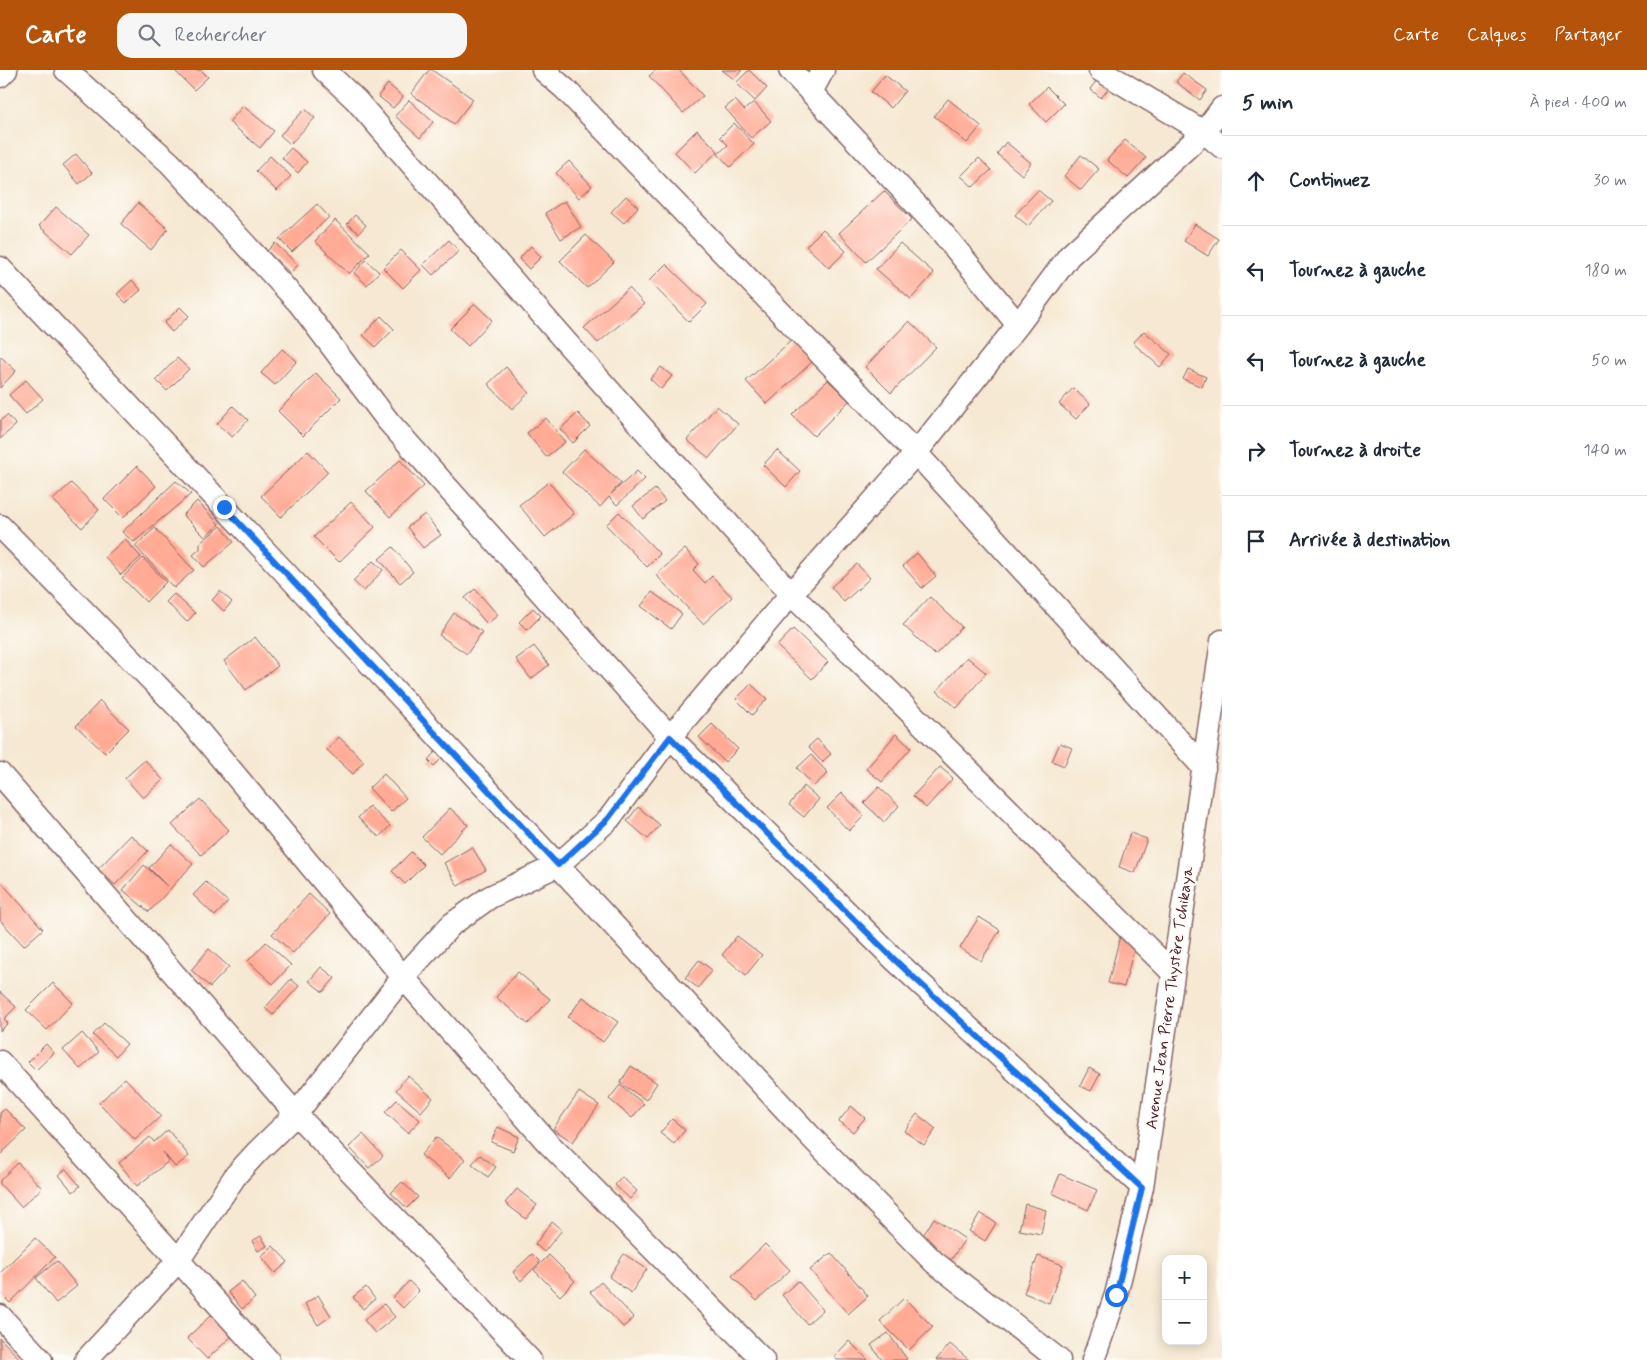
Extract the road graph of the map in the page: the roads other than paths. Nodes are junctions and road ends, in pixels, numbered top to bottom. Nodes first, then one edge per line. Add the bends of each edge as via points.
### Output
1 (6, 70) edge
2 (66, 70) edge
3 (324, 70) edge
4 (543, 70) edge
5 (790, 70) edge
6 (823, 70) edge
7 (1100, 70) edge
8 (0, 76) edge
9 (811, 92) junction
10 (1222, 108) edge
11 (1204, 132) junction
12 (1222, 147) edge
13 (0, 268) edge
14 (1018, 325) junction
15 (916, 453) junction
16 (0, 526) edge
17 (791, 594) junction
18 (1222, 641) edge
19 (670, 737) junction
20 (1204, 768) junction
21 (0, 774) edge
22 (558, 865) junction
23 (1173, 972) junction
24 (403, 976) junction
25 (0, 1062) edge
26 (296, 1114) junction
27 (1142, 1188) junction
28 (178, 1261) junction
29 (0, 1316) edge
30 (1096, 1355) edge
31 (41, 1360) edge
32 (86, 1360) edge
33 (268, 1360) edge
34 (530, 1360) edge
35 (763, 1360) edge
36 (1059, 1360) edge

1 - 8 street
2 - 19 street via 170,163 299,303 388,421
3 - 17 street via 356,100
4 - 15 street via 565,89
5 - 9 street
6 - 9 street
7 - 11 street
9 - 14 street via 941,231
10 - 11 street
11 - 12 street
11 - 14 street via 1069,256
13 - 22 street
14 - 15 street
15 - 17 street
15 - 20 street
16 - 24 street via 180,710
17 - 19 street
17 - 23 street
18 - 20 street, Avenue Jean Pierre Thystère Tchikaya
19 - 22 street via 608,819
19 - 27 street via 896,961
20 - 23 street, Avenue Jean Pierre Thystère Tchikaya
21 - 26 street
22 - 24 street via 490,897 452,924
22 - 36 street via 812,1139 934,1262
23 - 27 street, Avenue Jean Pierre Thystère Tchikaya
24 - 26 street
24 - 35 street via 546,1141
25 - 28 street
26 - 28 street via 236,1175
26 - 34 street
27 - 30 street, Avenue Jean Pierre Thystère Tchikaya via 1116,1295
28 - 32 street
28 - 33 street
29 - 31 street

